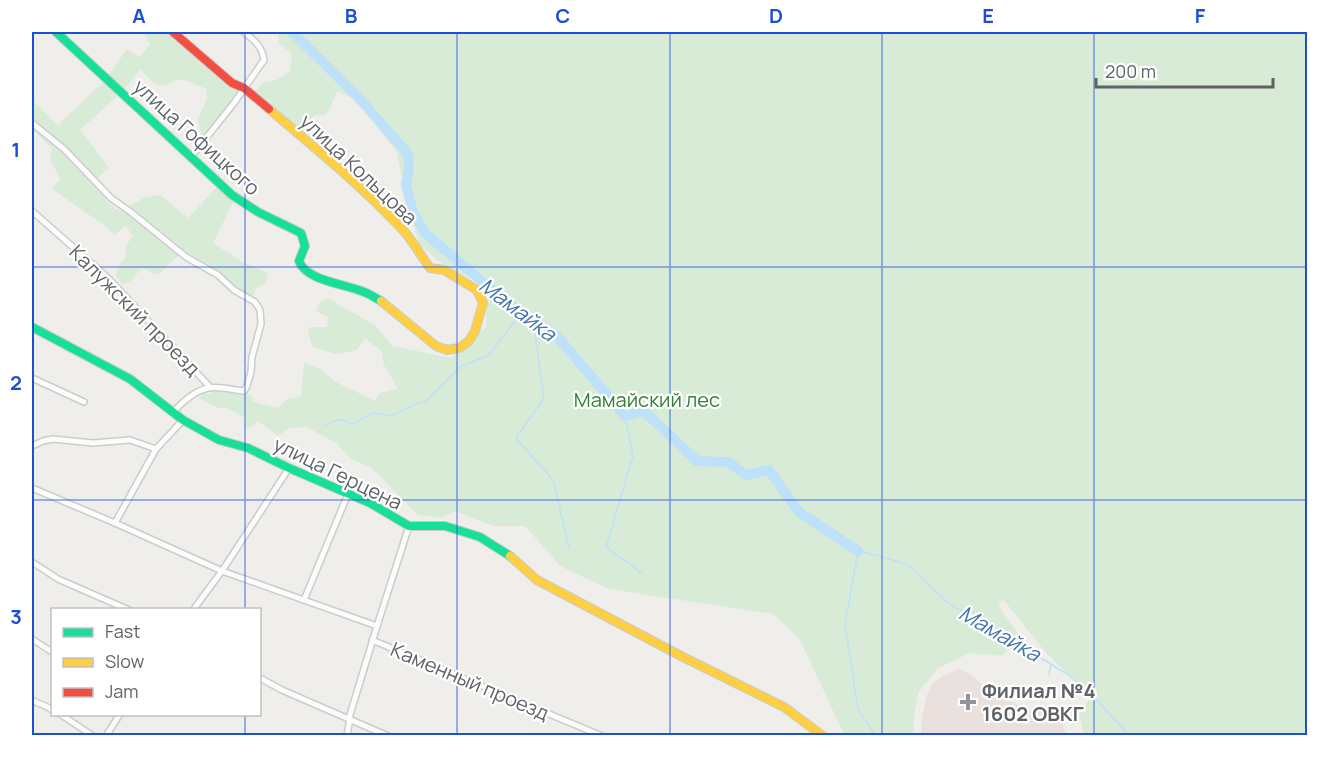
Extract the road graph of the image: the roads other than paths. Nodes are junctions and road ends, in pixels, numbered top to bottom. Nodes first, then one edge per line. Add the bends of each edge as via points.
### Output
1 (56, 32) edge
2 (173, 32) edge
3 (244, 32) edge
4 (244, 88) junction
5 (32, 123) edge
6 (190, 157) junction
7 (32, 211) edge
8 (32, 327) edge
9 (452, 351) joint
10 (32, 378) edge
11 (210, 387) junction
12 (84, 402) dead end
13 (173, 412) junction
14 (183, 420) junction
15 (32, 446) edge
16 (156, 449) junction
17 (289, 468) junction
18 (32, 488) edge
19 (348, 494) junction
20 (116, 523) junction
21 (409, 526) junction
22 (32, 562) edge
23 (222, 571) junction
24 (304, 600) junction
25 (127, 608) edge
26 (194, 608) edge
27 (376, 626) junction
28 (32, 639) edge
29 (372, 640) junction
30 (51, 651) edge
31 (261, 679) edge
32 (32, 700) edge
33 (50, 708) edge
34 (63, 716) edge
35 (119, 716) edge
36 (350, 718) junction
37 (93, 735) edge
38 (106, 735) edge
39 (347, 735) edge
40 (388, 735) edge
41 (602, 735) edge
42 (823, 735) edge

1 - 6 street, улица Гофицкого
2 - 4 street, улица Кольцова via 232,83
3 - 4 street via 263,51 264,60
4 - 6 street
4 - 9 street, улица Кольцова via 377,204 405,232 430,268 444,270 477,291 483,303 471,338
5 - 11 street via 64,148 111,198 186,257 255,302 261,324 247,386 244,391
6 - 9 street, улица Гофицкого via 232,195 301,233 305,246 298,261 304,270 386,303 438,348
7 - 11 street, Калужский проезд via 108,278
8 - 13 street, улица Герцена via 130,379
10 - 12 street
11 - 13 street via 194,393
13 - 14 street, улица Герцена
14 - 16 street
14 - 17 street, улица Герцена via 219,440 248,448
15 - 16 street via 52,439 93,443 130,440
16 - 20 street
17 - 19 street, улица Герцена
17 - 23 street
18 - 20 street, Каменный проезд
19 - 21 street, улица Герцена
19 - 24 street
20 - 23 street, Каменный проезд
21 - 27 street
21 - 42 street, улица Герцена via 445,526 480,537 537,580 784,707
22 - 25 street via 58,579
23 - 24 street, Каменный проезд
23 - 26 street
24 - 27 street, Каменный проезд
27 - 29 street
28 - 30 street
29 - 36 street
29 - 41 street, Каменный проезд
31 - 36 street
32 - 33 street
34 - 37 street
35 - 38 street
36 - 39 street
36 - 40 street

